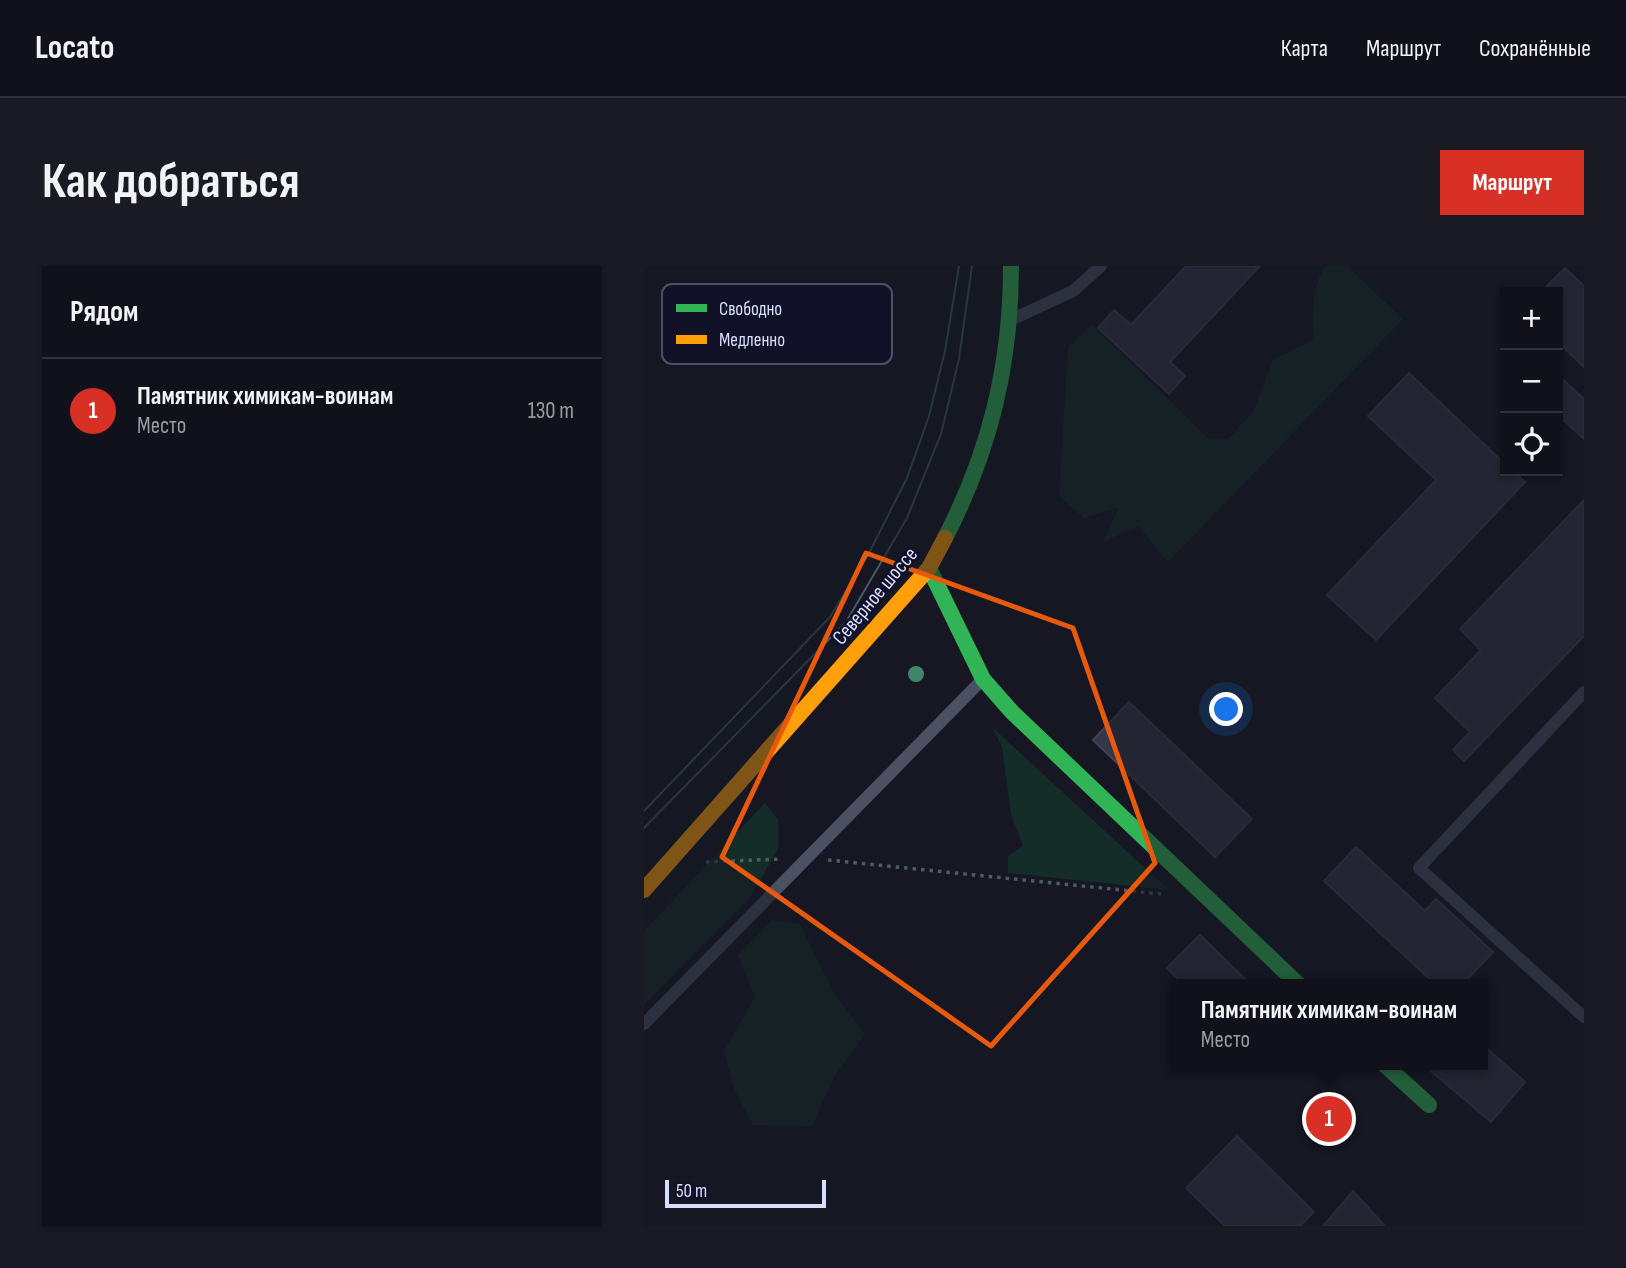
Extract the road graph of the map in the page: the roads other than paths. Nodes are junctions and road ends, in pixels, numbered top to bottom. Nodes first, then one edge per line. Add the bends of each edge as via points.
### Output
1 (1011, 266) edge
2 (1101, 266) edge
3 (1011, 319) junction
4 (929, 568) junction
5 (983, 679) junction
6 (1584, 692) edge
7 (644, 890) edge
8 (1293, 979) edge
9 (1584, 1017) edge
10 (644, 1024) edge
11 (1390, 1070) edge
12 (1429, 1105) dead end

1 - 3 main road, Северное шоссе
2 - 3 lane via 1073,291
3 - 4 main road, Северное шоссе via 1003,381 990,430 954,523
4 - 5 main road
4 - 7 main road, Северное шоссе
5 - 8 main road via 1012,712
5 - 10 lane
6 - 9 lane via 1419,868
11 - 12 main road

